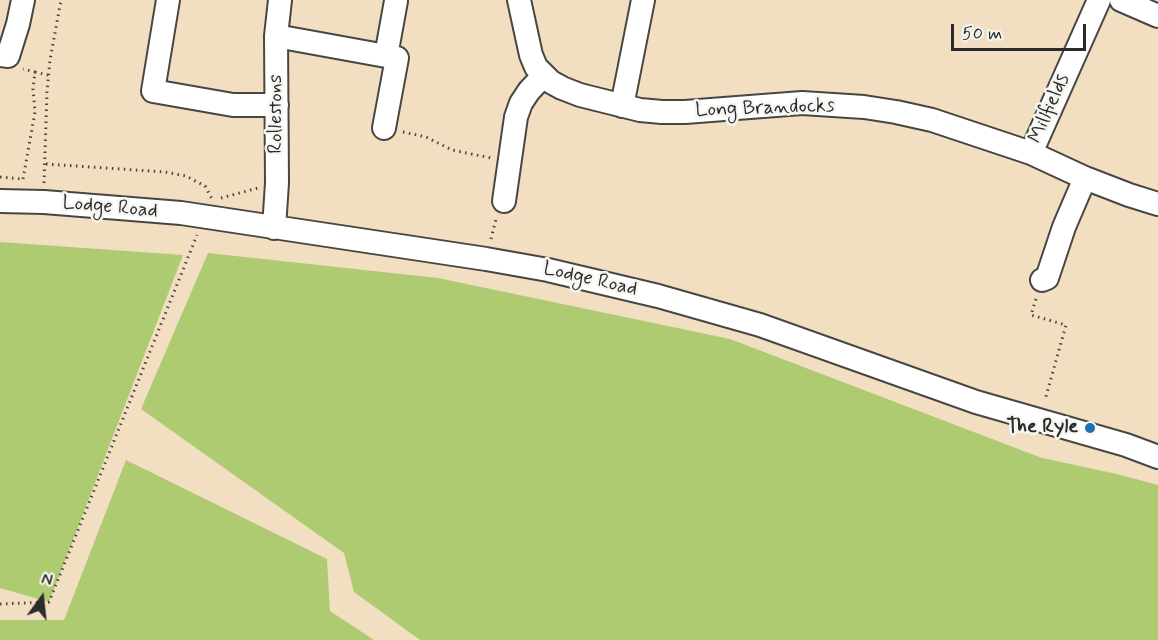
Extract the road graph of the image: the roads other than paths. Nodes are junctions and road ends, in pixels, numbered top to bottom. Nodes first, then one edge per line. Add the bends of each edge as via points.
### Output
1 (23, 0) edge
2 (168, 0) edge
3 (280, 0) edge
4 (519, 0) edge
5 (643, 0) edge
6 (1099, 0) edge
7 (1121, 0) edge
8 (396, 1) edge
9 (1158, 16) edge
10 (276, 36) junction
11 (4, 55) edge
12 (386, 56) junction
13 (544, 75) junction
14 (277, 105) junction
15 (622, 106) junction
16 (384, 128) road end
17 (1031, 153) junction
18 (1085, 178) junction
19 (0, 201) edge
20 (504, 201) road end
21 (1158, 204) edge
22 (274, 228) junction
23 (1042, 280) road end
24 (1158, 457) edge

1 - 11 street via 18,24
2 - 14 street via 153,91 233,105
3 - 10 street, Rollestons
4 - 13 street, Long Brandocks via 531,55
5 - 15 street
6 - 17 street, Millfields
7 - 9 street
8 - 12 street
10 - 12 street
10 - 14 street, Rollestons
12 - 16 street via 397,58
13 - 15 street, Long Brandocks via 562,88
13 - 20 street via 529,91 516,117
14 - 22 street, Rollestons
15 - 17 street, Long Brandocks via 662,112 802,103 864,107 932,120
17 - 18 street, Long Brandocks
18 - 21 street, Long Brandocks
18 - 23 street via 1047,278
19 - 22 street, Lodge Road via 181,213
22 - 24 street, Lodge Road via 486,259 608,283 760,325 976,402

